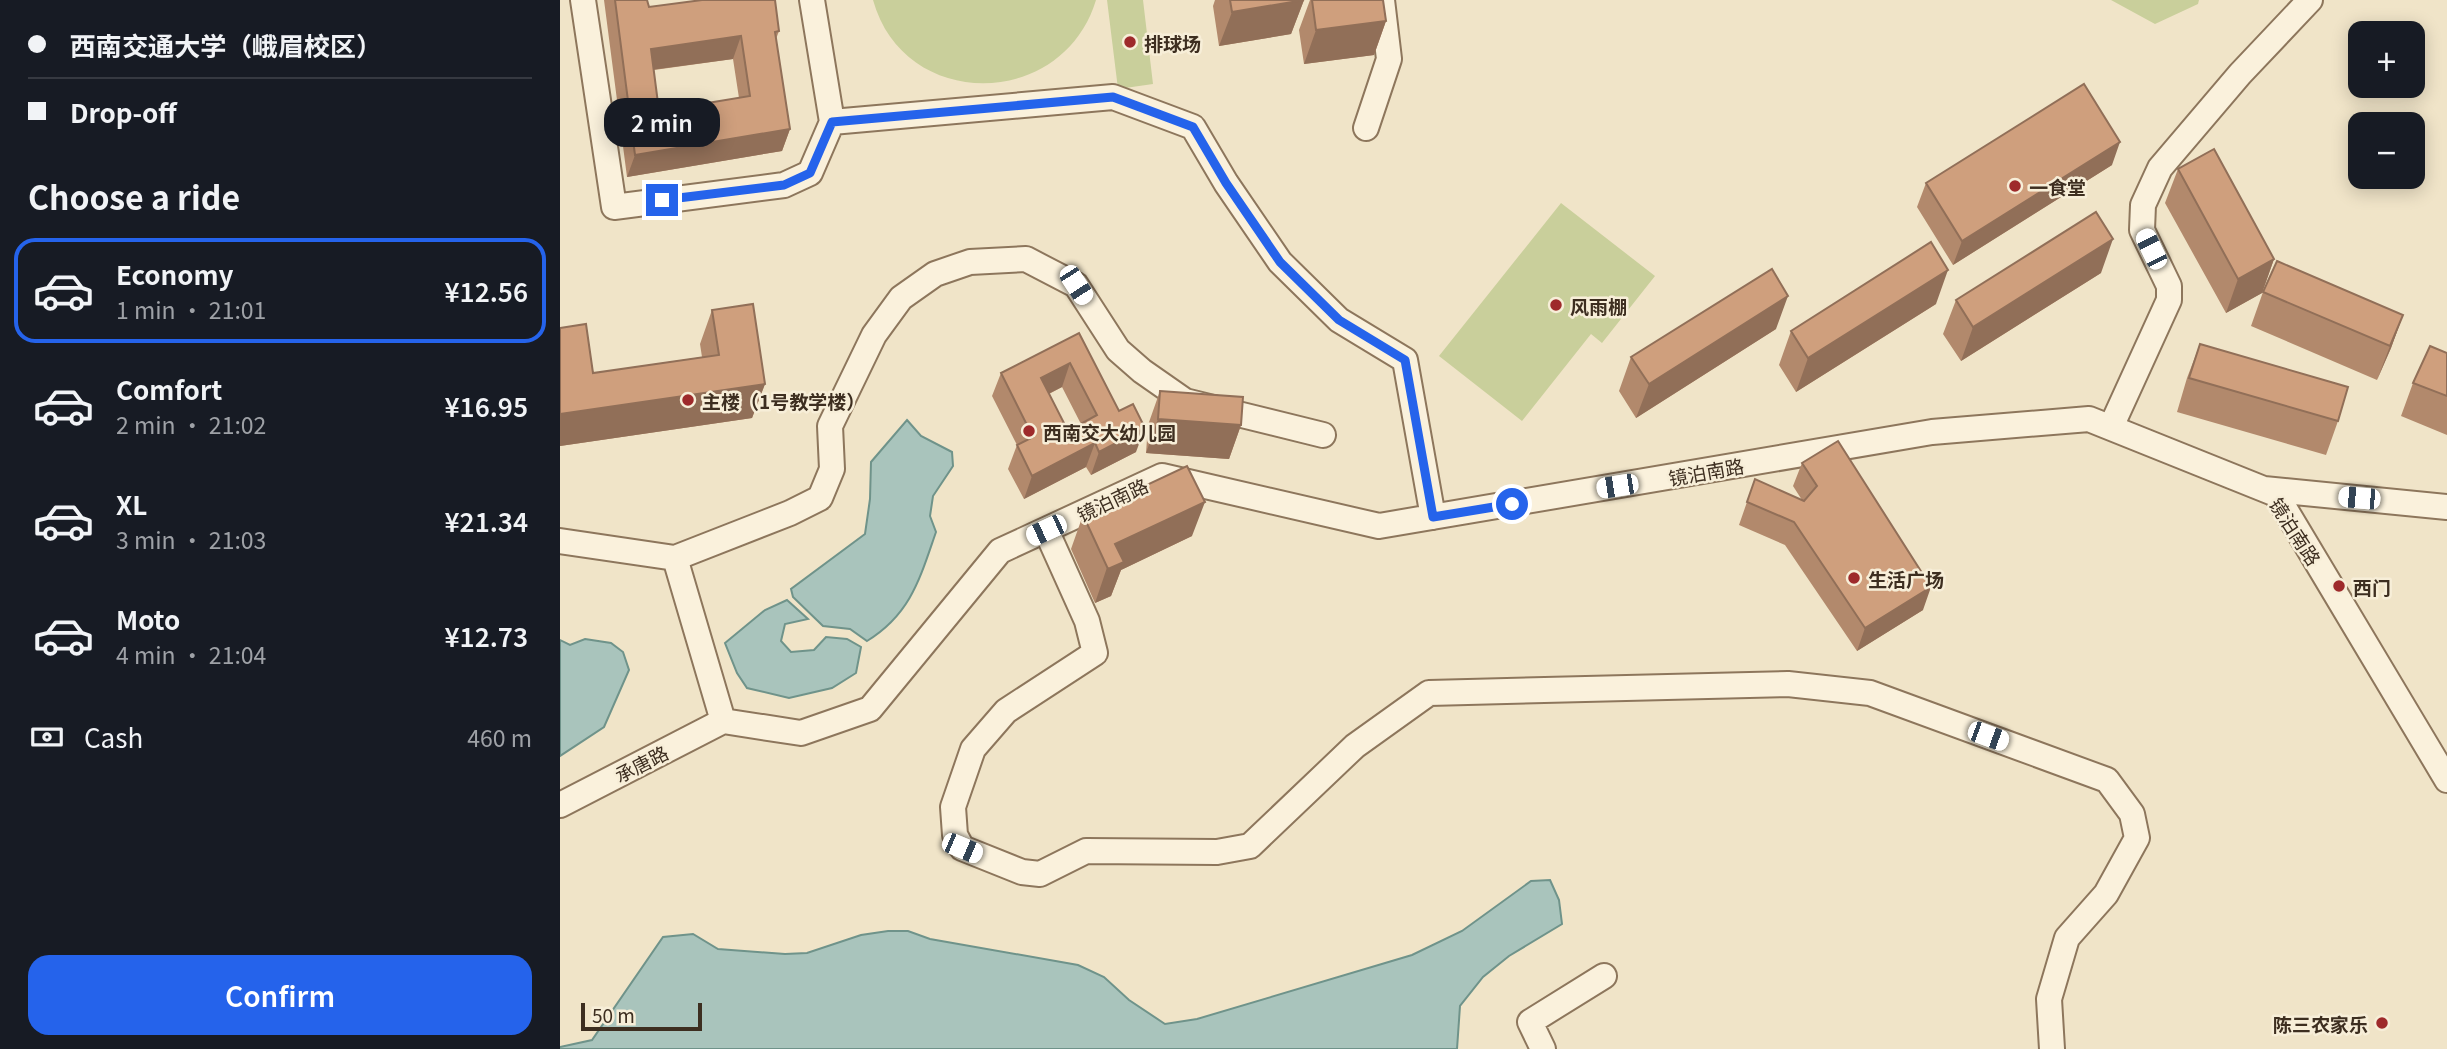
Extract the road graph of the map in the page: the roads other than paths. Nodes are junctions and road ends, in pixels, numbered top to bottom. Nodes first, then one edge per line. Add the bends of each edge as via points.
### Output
1 (583, 0) edge
2 (812, 0) edge
3 (1382, 0) edge
4 (2310, 0) edge
5 (832, 122) junction
6 (1366, 128) dead end
7 (2111, 427) junction
8 (1323, 435) dead end
9 (2263, 489) junction
10 (2447, 507) edge
11 (1433, 517) junction
12 (1046, 530) junction
13 (560, 541) edge
14 (675, 558) junction
15 (723, 721) junction
16 (2447, 780) edge
17 (560, 805) edge
18 (1604, 976) dead end
19 (1542, 1049) edge
20 (2052, 1049) edge

1 - 5 street via 614,207 784,185 810,173
2 - 5 street
3 - 6 street via 1389,59
4 - 7 street via 2160,168 2148,192 2142,230 2169,286 2169,300
5 - 11 street via 1113,97 1193,127 1280,262 1339,320 1405,360
7 - 9 street, 镜泊南路
7 - 11 street, 镜泊南路 via 2089,418 1931,432
8 - 14 street via 1185,401 1118,350 1076,285 1026,259 970,262 935,274 901,298 874,335 830,426 832,469 820,498
9 - 10 street
9 - 16 street, 镜泊南路 via 2276,494
11 - 12 street, 镜泊南路 via 1379,526 1162,476
12 - 15 street, 镜泊南路 via 1000,551 870,709 801,733
12 - 20 street via 1087,621 1095,653 1006,711 973,749 953,807 955,835 962,848 1022,872 1040,874 1086,851 1217,852 1250,846 1355,746 1429,693 1788,684 1870,693 2107,780 2132,814 2137,838 2106,894 2067,937 2049,999
13 - 14 street
14 - 15 street
15 - 17 street, 承唐路
18 - 19 street via 1530,1022

